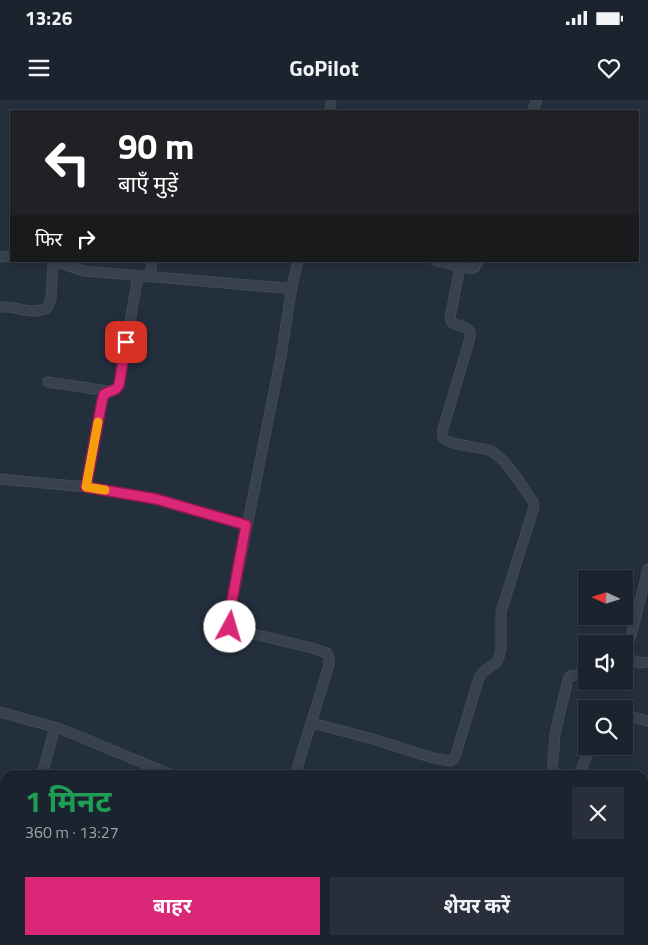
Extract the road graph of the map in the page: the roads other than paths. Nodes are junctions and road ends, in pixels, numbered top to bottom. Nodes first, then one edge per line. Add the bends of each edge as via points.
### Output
1 (53, 262) edge
2 (56, 262) edge
3 (152, 262) edge
4 (298, 262) edge
5 (440, 262) edge
6 (478, 262) edge
7 (460, 267) junction
8 (138, 276) junction
9 (150, 277) junction
10 (292, 286) junction
11 (0, 307) edge
12 (48, 382) dead end
13 (108, 392) junction
14 (0, 479) edge
15 (86, 487) junction
16 (246, 525) junction
17 (648, 569) edge
18 (631, 635) edge
19 (633, 660) edge
20 (648, 662) edge
21 (578, 676) edge
22 (0, 712) edge
23 (633, 717) edge
24 (648, 721) edge
25 (312, 723) junction
26 (56, 727) junction
27 (586, 755) edge
28 (43, 770) edge
29 (160, 770) edge
30 (297, 770) edge
31 (552, 770) edge
32 (581, 770) edge

1 - 11 street via 51,299 47,308 31,312
2 - 8 street via 78,270
3 - 9 street
4 - 10 street
5 - 7 street
6 - 7 street via 474,268
7 - 25 street via 450,318 452,323 470,332 470,338 442,436 445,440 495,454 513,473 534,507 501,612 498,662 479,678 451,762
8 - 9 street
8 - 13 street via 119,385
9 - 10 street via 275,288
10 - 16 street via 282,356
12 - 13 street
13 - 15 street via 102,401
14 - 15 street
15 - 16 street via 156,499
16 - 25 street via 228,622 230,627 239,631 327,653 329,665
17 - 18 street
19 - 20 street
21 - 31 street via 568,679 555,734
22 - 26 street
23 - 24 street
25 - 30 street
26 - 28 street
26 - 29 street
27 - 32 street

